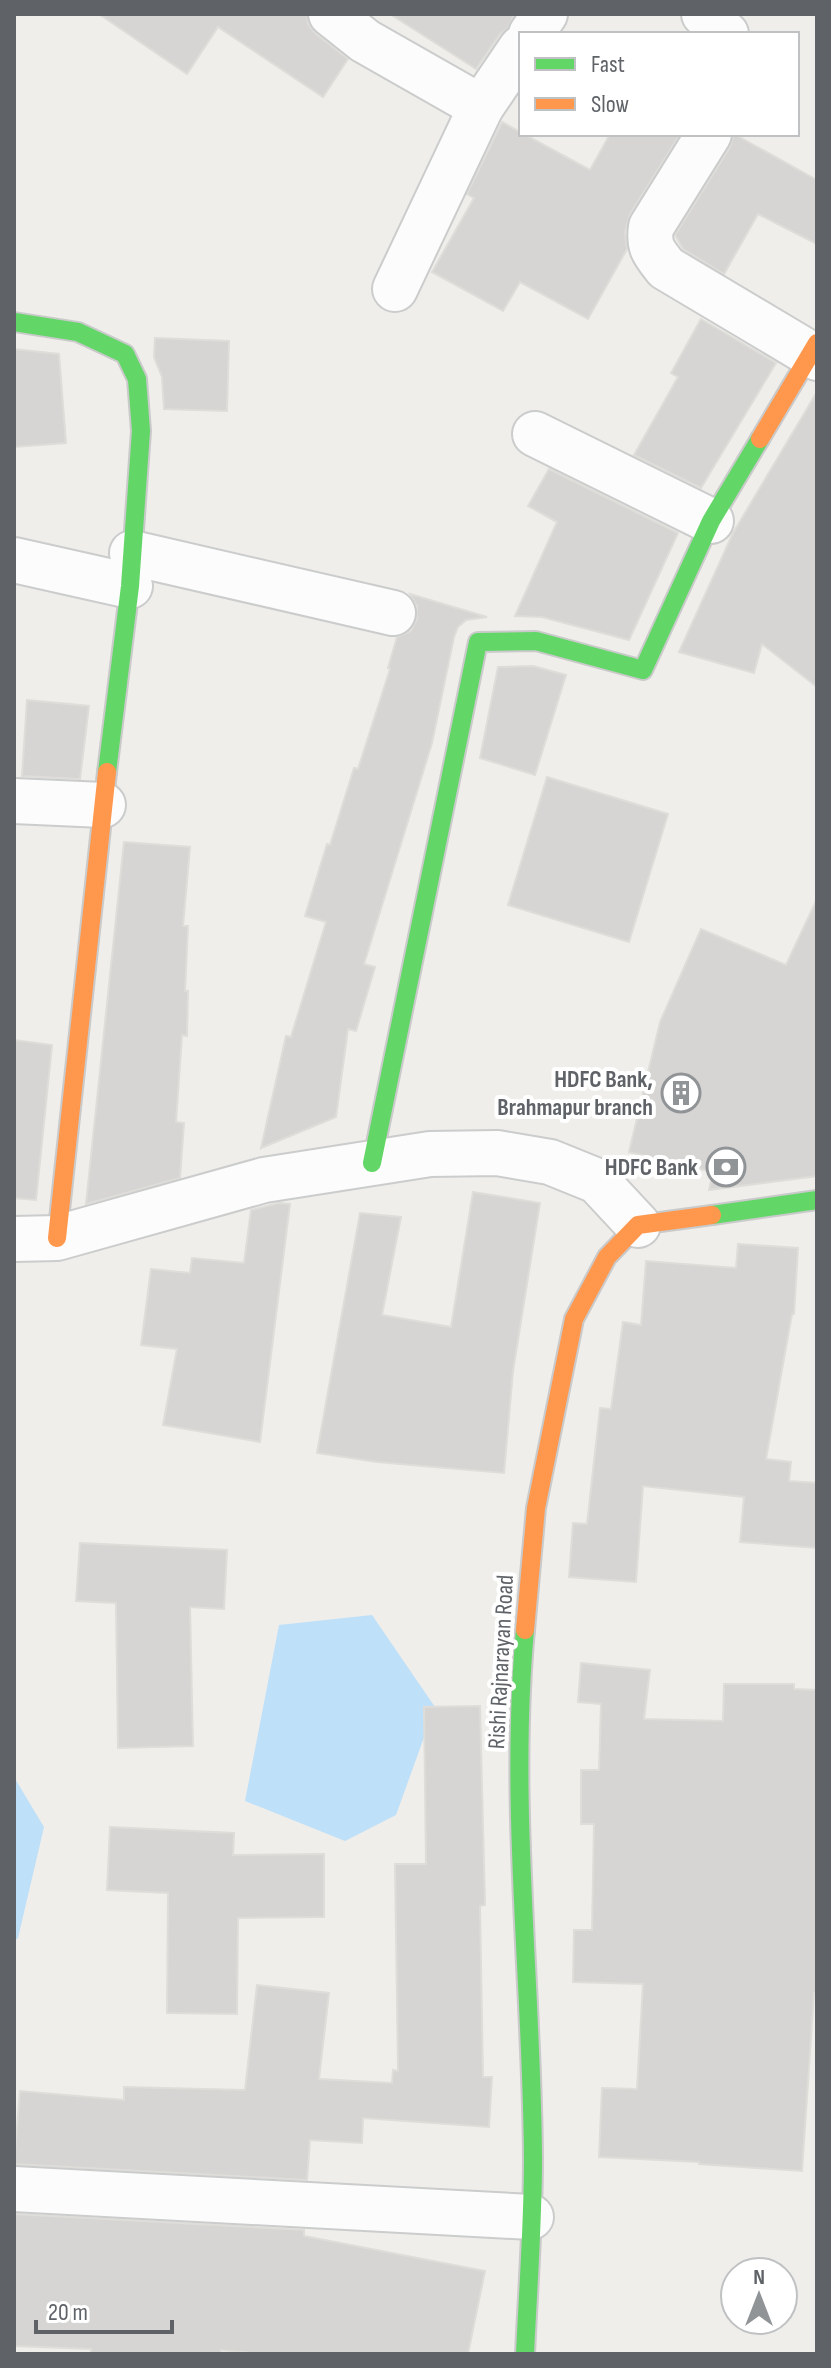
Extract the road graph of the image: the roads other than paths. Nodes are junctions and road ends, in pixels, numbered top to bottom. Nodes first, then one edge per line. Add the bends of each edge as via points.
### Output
1 (331, 14) edge
2 (545, 14) edge
3 (704, 14) edge
4 (374, 27) edge
5 (532, 32) edge
6 (724, 32) edge
7 (519, 51) edge
8 (481, 107) junction
9 (708, 136) edge
10 (395, 289) dead end
11 (14, 322) edge
12 (815, 351) edge
13 (535, 434) dead end
14 (711, 521) junction
15 (14, 560) edge
16 (131, 569) junction
17 (393, 613) dead end
18 (14, 801) edge
19 (103, 805) junction
20 (372, 1163) junction
21 (817, 1200) edge
22 (638, 1225) junction
23 (57, 1238) junction
24 (14, 1239) edge
25 (14, 2189) edge
26 (531, 2217) junction
27 (525, 2354) edge

1 - 4 street
2 - 5 street
3 - 6 street
4 - 8 street
7 - 8 street
8 - 10 street
9 - 12 street via 651,227 649,242 666,268
11 - 16 street via 78,332 125,354 137,379 141,431
12 - 14 street
13 - 14 street
14 - 20 street via 643,670 536,641 478,642
15 - 16 street
16 - 17 street
16 - 19 street
18 - 19 street
19 - 23 street
20 - 22 street via 430,1154 497,1153 550,1162 597,1181
20 - 23 street via 264,1180
21 - 22 street
22 - 26 street, Rishi Rajnarayan Road via 607,1257 574,1319 536,1508 519,1694
23 - 24 street
25 - 26 street
26 - 27 street, Rishi Rajnarayan Road

